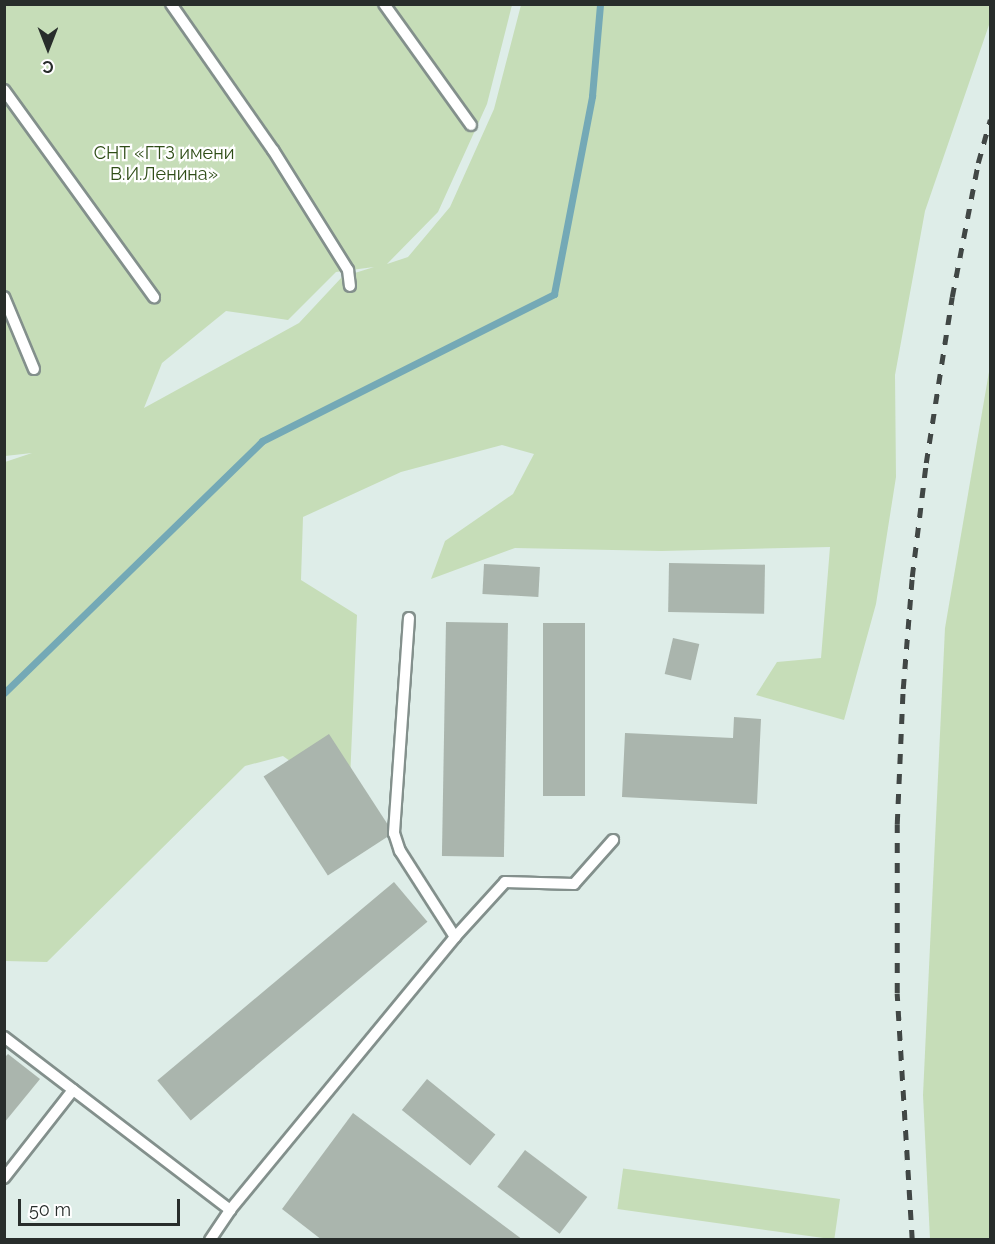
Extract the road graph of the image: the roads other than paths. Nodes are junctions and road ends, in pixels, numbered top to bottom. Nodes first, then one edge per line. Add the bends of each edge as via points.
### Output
1 (171, 4) edge
2 (384, 4) edge
3 (4, 90) edge
4 (471, 125) dead end
5 (350, 286) dead end
6 (4, 297) edge
7 (154, 297) dead end
8 (34, 369) dead end
9 (410, 618) dead end
10 (612, 840) dead end
11 (455, 937) junction
12 (4, 1037) edge
13 (73, 1090) junction
14 (4, 1178) edge
15 (230, 1210) junction
16 (210, 1239) edge

1 - 5 lane via 279,160 348,270
2 - 4 lane
3 - 7 lane
6 - 8 lane
9 - 11 lane via 394,833 400,851
10 - 11 lane via 574,884 505,882
11 - 15 lane
12 - 13 lane
13 - 14 lane
13 - 15 lane
15 - 16 lane

